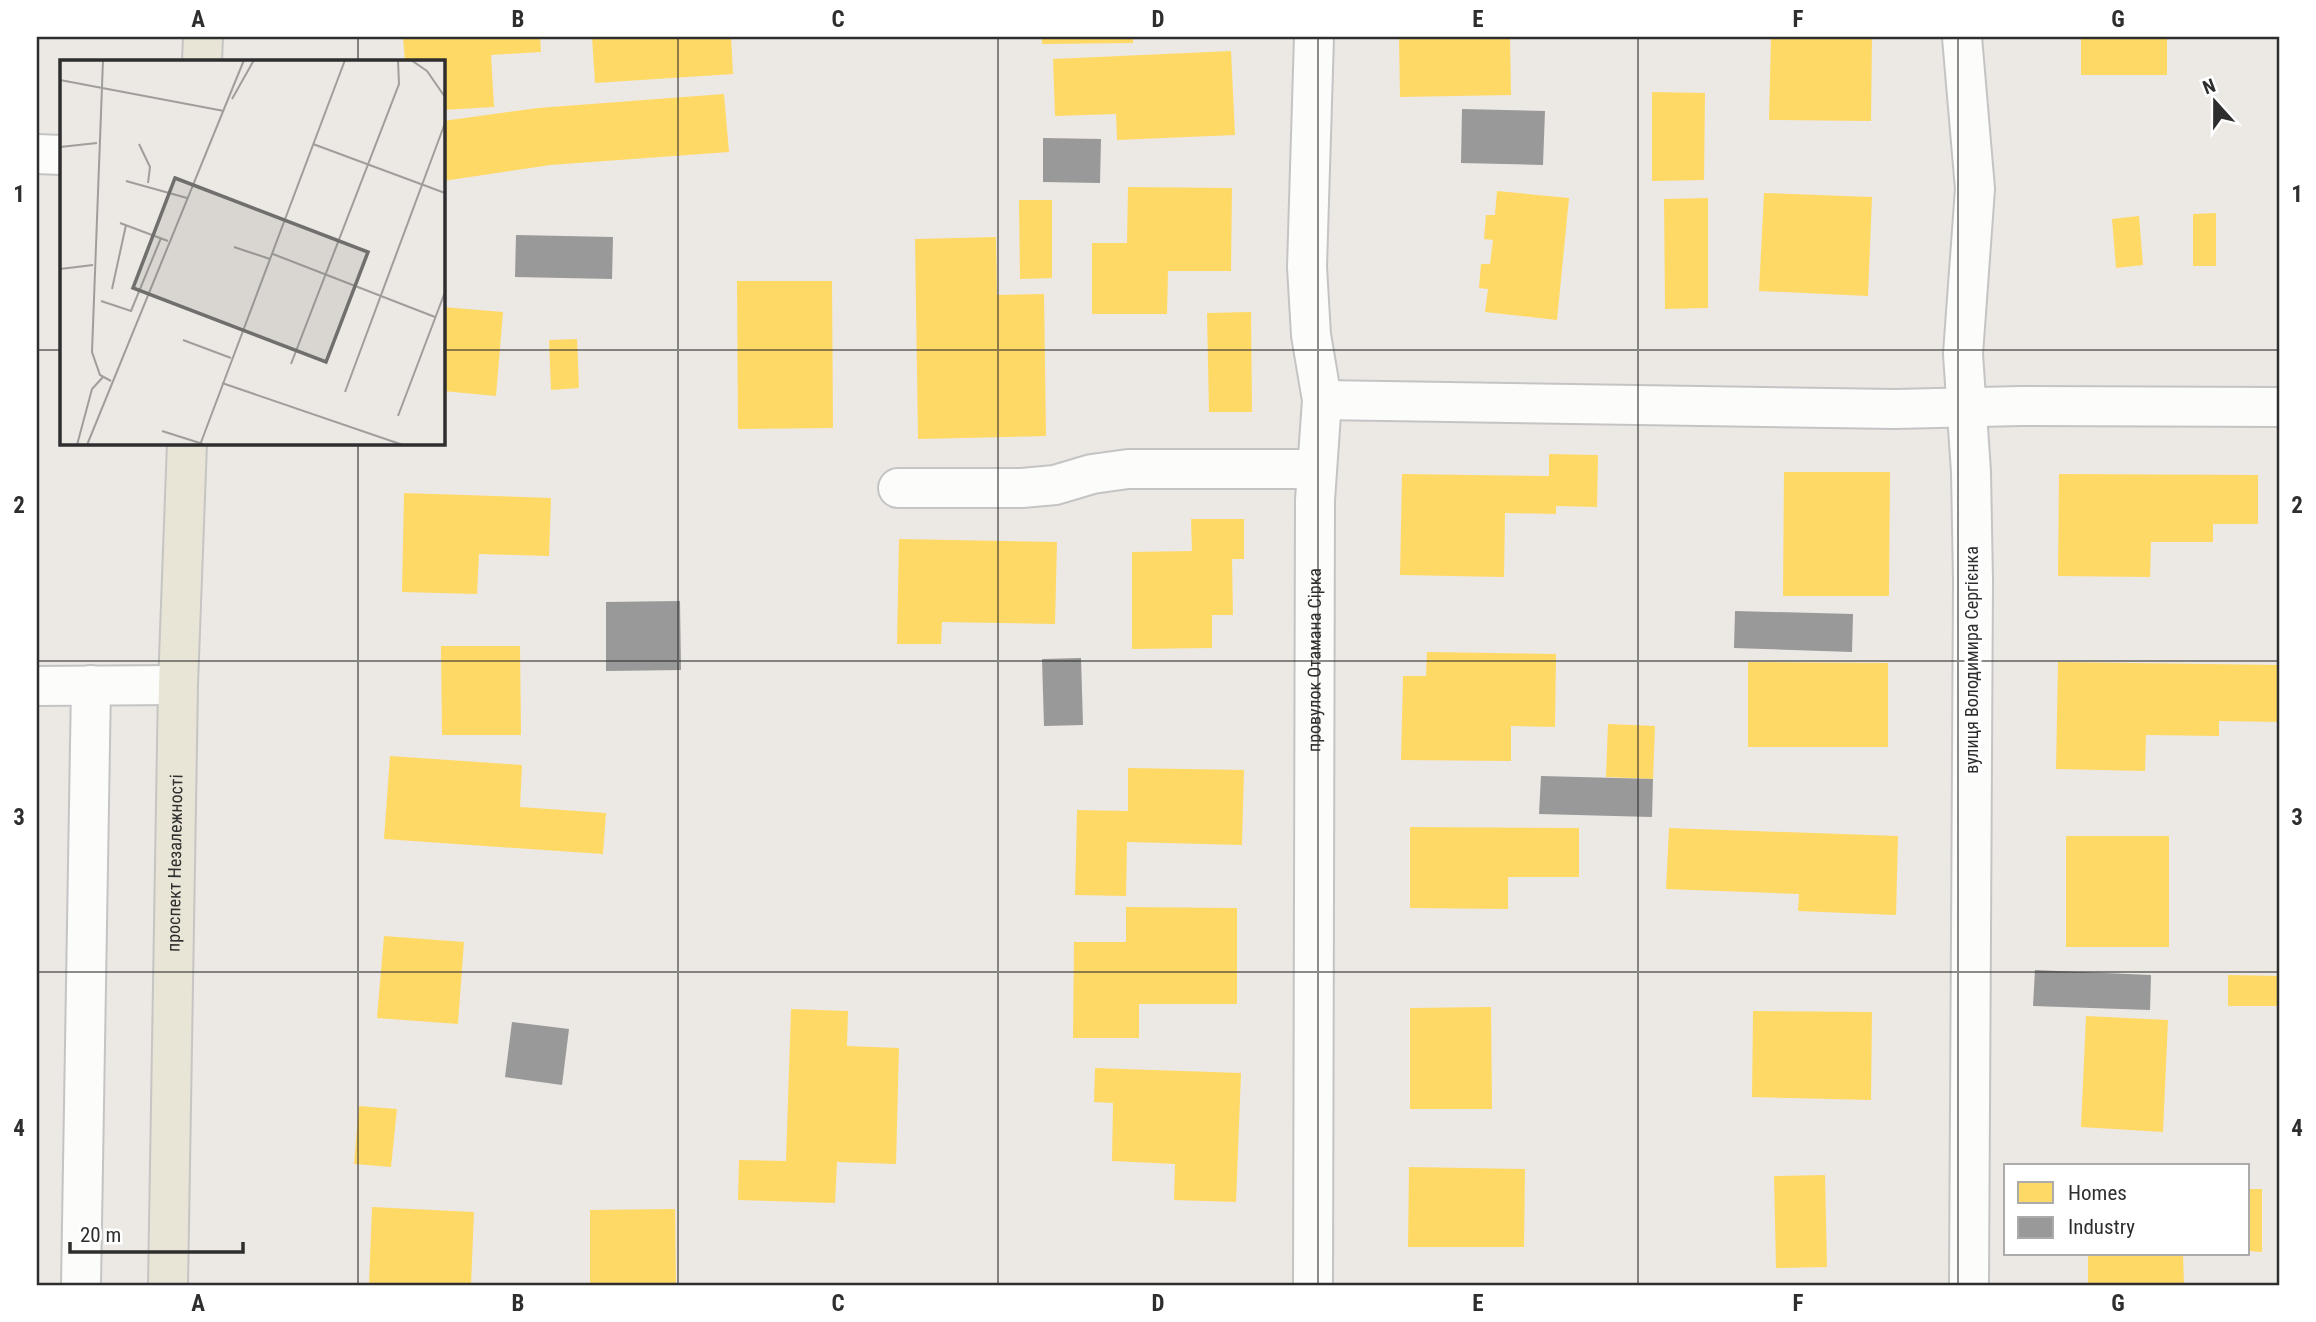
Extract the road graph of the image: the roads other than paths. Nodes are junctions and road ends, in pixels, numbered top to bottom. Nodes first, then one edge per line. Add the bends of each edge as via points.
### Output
1 (203, 37) edge
2 (1314, 37) edge
3 (1962, 37) edge
4 (202, 60) edge
5 (37, 154) edge
6 (60, 155) edge
7 (1322, 400) junction
8 (1966, 407) junction
9 (2279, 407) edge
10 (187, 444) edge
11 (1317, 469) junction
12 (898, 488) dead end
13 (91, 685) junction
14 (178, 685) junction
15 (37, 686) edge
16 (81, 1285) edge
17 (168, 1285) edge
18 (1312, 1285) edge
19 (1969, 1285) edge

1 - 4 main road
2 - 7 street, провулок Отамана Сірка via 1307,267 1311,335
3 - 8 street, вулиця Володимира Сергієнка via 1975,189 1963,354
5 - 6 street
7 - 8 street
7 - 11 street, провулок Отамана Сірка
8 - 9 street
8 - 19 street, вулиця Володимира Сергієнка via 1973,581
10 - 14 main road, проспект Незалежності
11 - 12 street via 1128,469 1022,488
11 - 18 street, провулок Отамана Сірка
13 - 14 street
13 - 15 street
13 - 16 street
14 - 17 main road, проспект Незалежності

